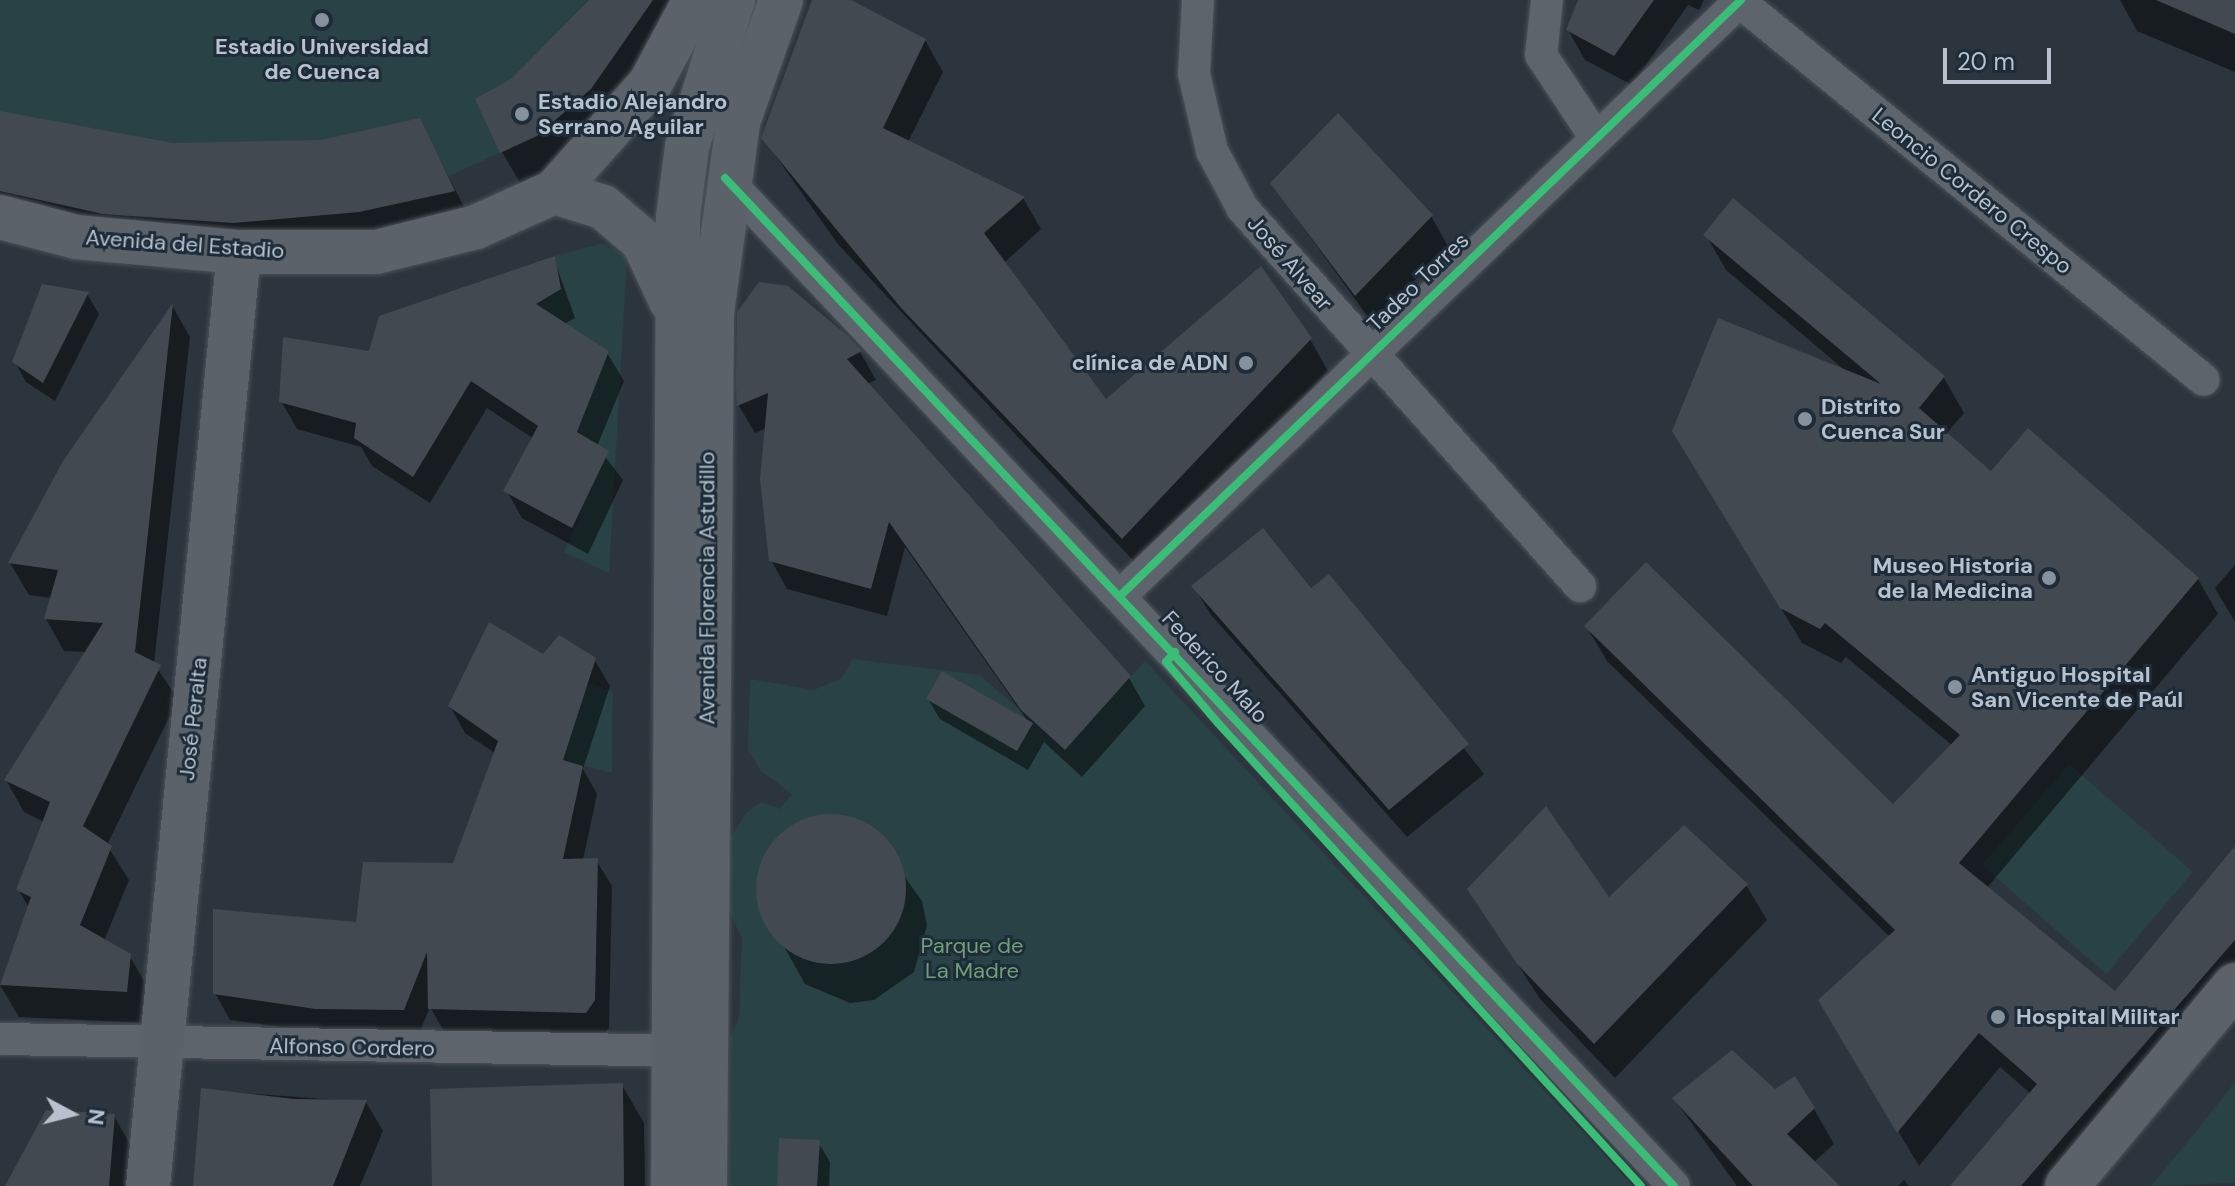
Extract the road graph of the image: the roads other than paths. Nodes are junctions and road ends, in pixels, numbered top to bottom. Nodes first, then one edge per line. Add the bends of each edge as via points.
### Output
1 (695, 0) edge
2 (733, 0) edge
3 (1198, 0) edge
4 (1547, 0) edge
5 (1741, 1) edge
6 (765, 12) edge
7 (1594, 135) junction
8 (725, 178) junction
9 (554, 192) junction
10 (0, 217) edge
11 (239, 252) junction
12 (674, 308) junction
13 (1372, 352) junction
14 (2204, 380) dead end
15 (1580, 586) dead end
16 (1122, 594) junction
17 (2235, 985) edge
18 (0, 1039) edge
19 (162, 1045) junction
20 (689, 1051) junction
21 (148, 1186) edge
22 (673, 1186) edge
23 (705, 1186) edge
24 (1674, 1186) edge
25 (2067, 1186) edge

1 - 9 main road, Avenida del Estadio via 650,84
2 - 12 main road, Avenida Florencia Astudillo via 687,147
3 - 13 street, José Alvear via 1194,74 1212,151 1243,209
4 - 7 street via 1541,55
5 - 7 street, Tadeo Torres
5 - 14 street, Leoncio Cordero Crespo
6 - 8 main road, Avenida Florencia Astudillo
7 - 13 street, Tadeo Torres
8 - 16 street, Federico Malo
8 - 20 main road, Avenida Florencia Astudillo via 708,374
9 - 11 main road, Avenida del Estadio via 476,227 376,252
9 - 12 main road via 603,207 643,241
10 - 11 main road, Avenida del Estadio via 76,237
11 - 19 main road, José Peralta
12 - 20 main road, Avenida Florencia Astudillo
13 - 15 street, José Alvear
13 - 16 street, Tadeo Torres
16 - 24 street, Federico Malo
17 - 25 main road
18 - 19 street, Alfonso Cordero
19 - 20 street, Alfonso Cordero
19 - 21 main road, José Peralta
20 - 22 main road, Avenida Florencia Astudillo
20 - 23 main road, Avenida Florencia Astudillo

